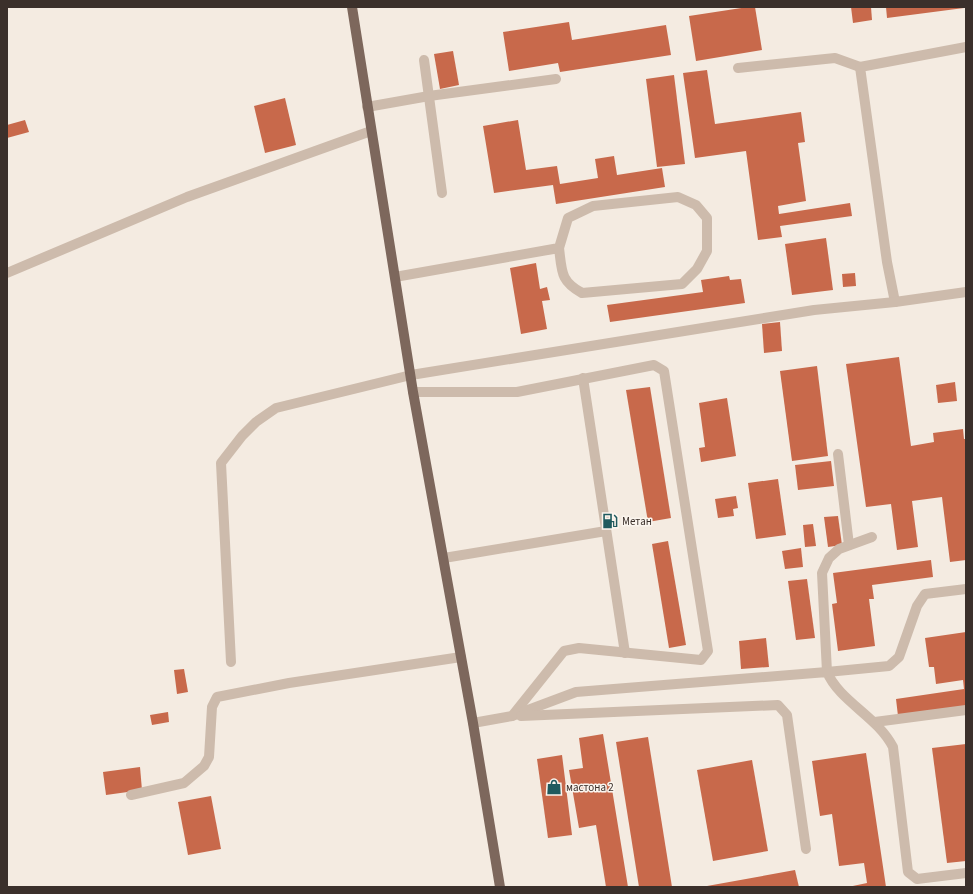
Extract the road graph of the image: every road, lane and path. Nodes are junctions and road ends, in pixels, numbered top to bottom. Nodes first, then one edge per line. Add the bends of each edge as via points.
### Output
1 (352, 7) edge
2 (966, 47) edge
3 (424, 60) dead end
4 (860, 67) junction
5 (738, 68) dead end
6 (556, 79) dead end
7 (429, 96) junction
8 (367, 107) junction
9 (371, 132) junction
10 (442, 193) dead end
11 (559, 248) junction
12 (7, 274) edge
13 (395, 277) junction
14 (966, 292) edge
15 (895, 302) junction
16 (410, 375) junction
17 (583, 378) junction
18 (413, 392) junction
19 (838, 454) dead end
20 (606, 531) junction
21 (872, 537) dead end
22 (849, 545) junction
23 (444, 558) junction
24 (966, 590) edge
25 (625, 653) junction
26 (461, 657) junction
27 (232, 662) dead end
28 (827, 672) junction
29 (966, 710) edge
30 (512, 716) junction
31 (875, 722) junction
32 (473, 724) junction
33 (131, 795) dead end
34 (806, 849) dead end
35 (966, 873) edge
36 (500, 887) edge

1 - 8 main road
2 - 4 street
3 - 7 street
4 - 5 street via 835,58
4 - 15 street via 887,262
6 - 7 street
7 - 8 street
7 - 10 street
8 - 9 main road
9 - 12 street via 187,197
9 - 13 main road
11 - 11 street via 562,271 569,286 582,293 682,284 697,269 707,251 707,218 696,205 678,197 593,206 568,218
11 - 13 street
13 - 16 main road
14 - 15 street
15 - 16 street via 814,310
16 - 18 main road
16 - 27 street via 276,408 242,436 221,463
17 - 18 street via 517,392
17 - 20 street
17 - 25 street via 654,365 664,371 708,651 701,660
18 - 23 main road
19 - 22 street
20 - 23 street
20 - 25 street
21 - 22 street
22 - 28 street via 839,549 829,558 822,573
23 - 26 main road
24 - 28 street via 925,594 917,606 899,657 889,666
25 - 30 street via 579,648 564,651
26 - 32 main road
26 - 33 street via 289,683 216,697 212,707 209,757 204,766 184,782
28 - 30 street via 576,692
28 - 31 street via 832,684
29 - 31 street
30 - 32 street
30 - 34 street via 778,705 787,715
31 - 35 street via 893,747 908,872 916,880
32 - 36 main road

